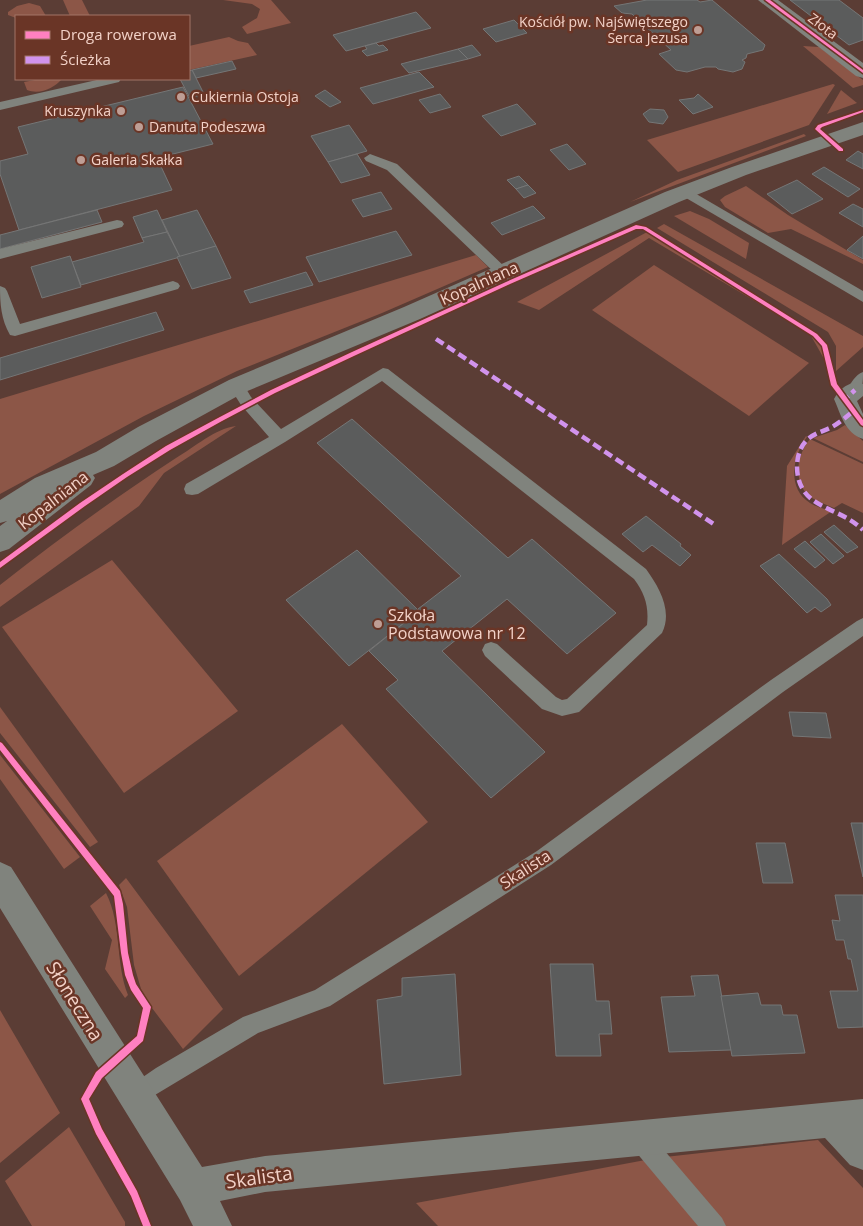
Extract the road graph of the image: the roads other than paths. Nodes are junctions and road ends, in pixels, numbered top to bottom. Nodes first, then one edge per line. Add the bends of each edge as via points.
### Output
1 (768, 0) edge
2 (863, 72) edge
3 (111, 80) edge
4 (0, 106) edge
5 (863, 128) edge
6 (370, 158) dead end
7 (686, 192) junction
8 (117, 224) dead end
9 (0, 254) edge
10 (502, 272) junction
11 (174, 286) dead end
12 (0, 291) edge
13 (863, 298) edge
14 (859, 384) edge
15 (237, 386) junction
16 (863, 430) edge
17 (279, 438) junction
18 (105, 459) junction
19 (44, 485) junction
20 (192, 489) dead end
21 (0, 504) edge
22 (0, 513) edge
23 (0, 541) edge
24 (863, 626) edge
25 (491, 650) dead end
26 (0, 878) edge
27 (135, 1096) junction
28 (848, 1119) edge
29 (638, 1137) junction
30 (863, 1152) edge
31 (193, 1187) junction
32 (213, 1226) edge
33 (714, 1226) edge

1 - 2 street, Złota
3 - 4 lane
5 - 7 street, Kopalniana
6 - 10 lane via 392,167
7 - 10 street, Kopalniana
7 - 13 lane
8 - 9 lane
10 - 15 street, Kopalniana
11 - 12 lane via 15,331
14 - 16 street via 846,399 856,424
15 - 17 lane
15 - 18 street, Kopalniana
17 - 20 lane
17 - 25 lane via 383,374 640,574 654,596 658,611 656,628 572,706 562,708 549,702
18 - 19 street, Kopalniana
18 - 23 street, Kopalniana
19 - 21 street
19 - 22 street, Kopalniana
24 - 27 lane, Skalista via 544,858 322,998 251,1024
26 - 27 street, Słoneczna
27 - 31 street, Słoneczna
28 - 29 street, Skalista
28 - 30 street
29 - 31 street, Skalista via 265,1174
29 - 33 lane
31 - 32 street, Słoneczna

